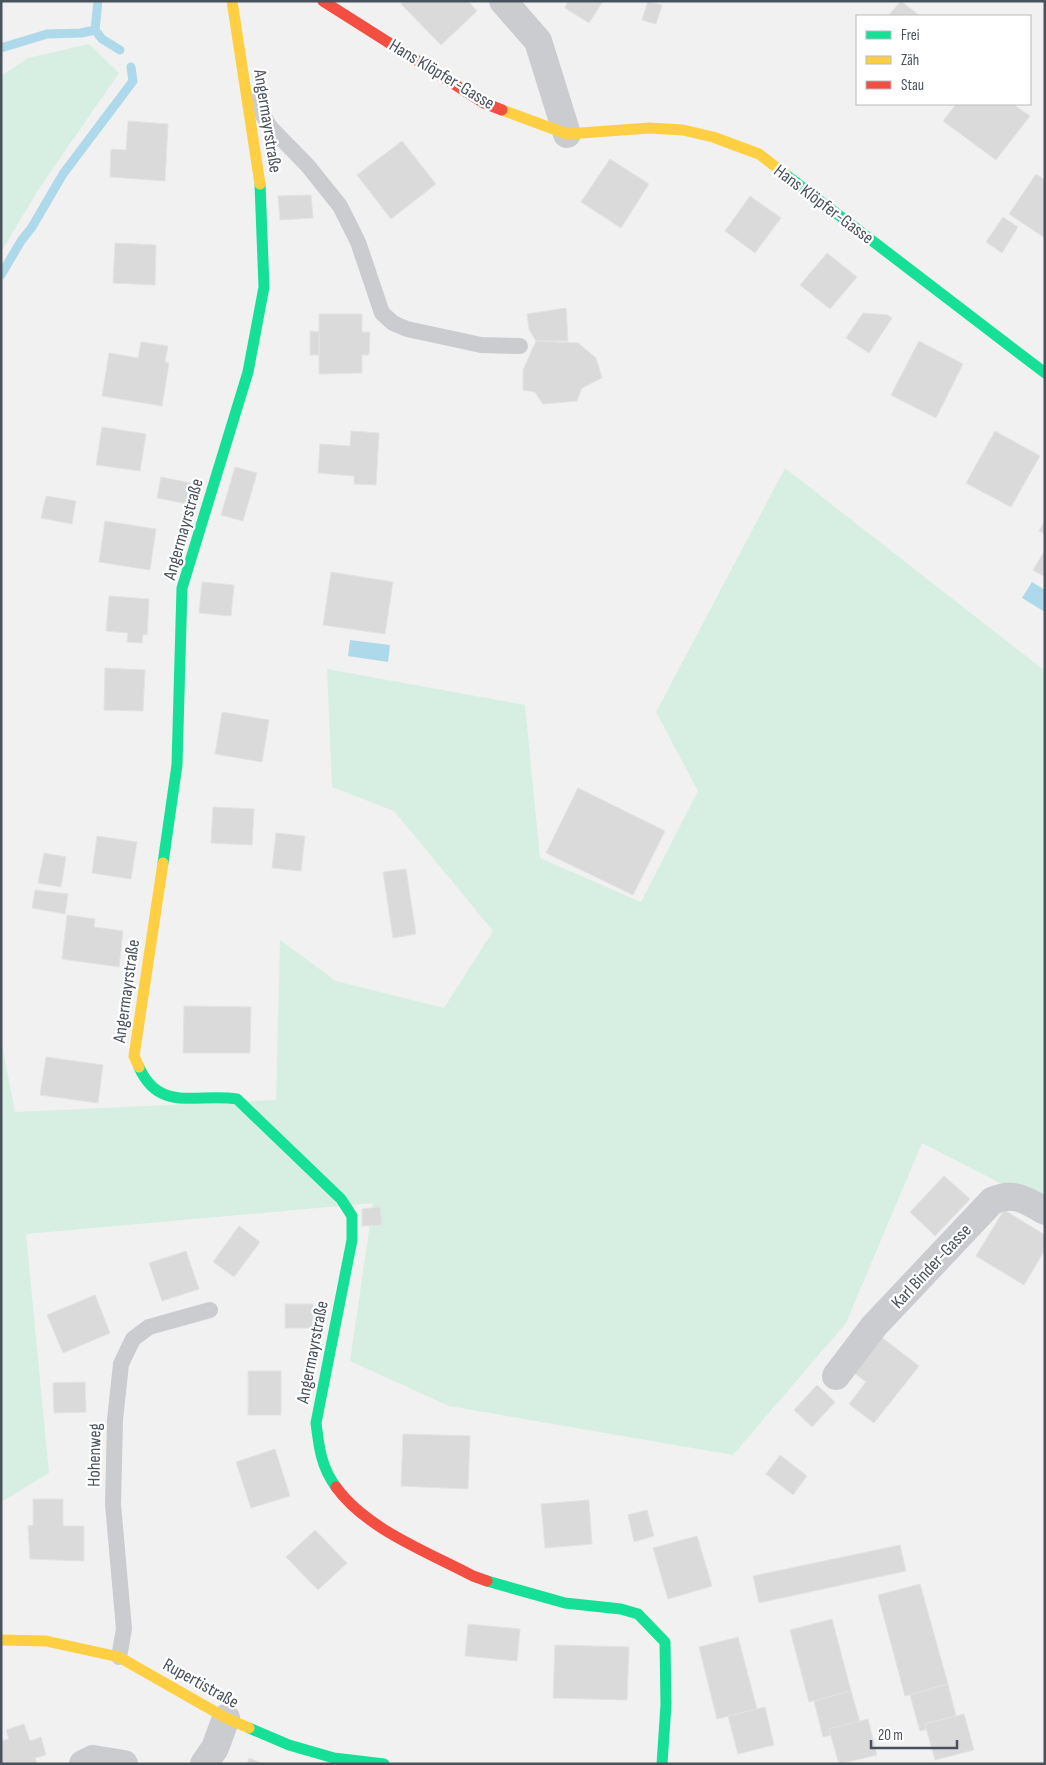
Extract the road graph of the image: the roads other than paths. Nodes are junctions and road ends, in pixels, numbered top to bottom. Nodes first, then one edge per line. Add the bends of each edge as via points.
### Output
1 (232, 1) edge
2 (324, 1) edge
3 (503, 1) edge
4 (245, 84) junction
5 (567, 134) junction
6 (520, 346) dead end
7 (1045, 374) edge
8 (1045, 1211) edge
9 (210, 1310) dead end
10 (836, 1376) dead end
11 (1, 1640) edge
12 (119, 1657) junction
13 (226, 1718) junction
14 (83, 1764) edge
15 (124, 1764) edge
16 (204, 1764) edge
17 (384, 1764) edge
18 (662, 1764) edge

1 - 4 street, Angermayrstraße
2 - 5 street, Hans Klöpfer-Gasse via 484,103
3 - 5 street via 538,41
4 - 6 lane via 270,126 340,206 358,242 382,313 407,329 481,345
4 - 18 street, Angermayrstraße via 260,179 264,287 248,372 182,588 177,765 134,1056 140,1075 165,1097 177,1100 226,1096 237,1099 342,1199 352,1216 352,1240 316,1423 319,1451 327,1475 345,1500 370,1521 473,1576 536,1597 638,1614 665,1642 666,1705
5 - 7 street, Hans Klöpfer-Gasse via 649,128 682,130 713,137 759,154
8 - 10 street, Karl Binder-Gasse via 1021,1197 1002,1196 992,1201 874,1326
9 - 12 lane, Hohenweg via 149,1327 133,1339 121,1364 115,1420 113,1504 124,1629
11 - 12 street, Rupertistraße via 46,1641
12 - 13 street, Rupertistraße
13 - 16 street
13 - 17 street, Rupertistraße via 289,1746 334,1758
14 - 15 street via 93,1758

